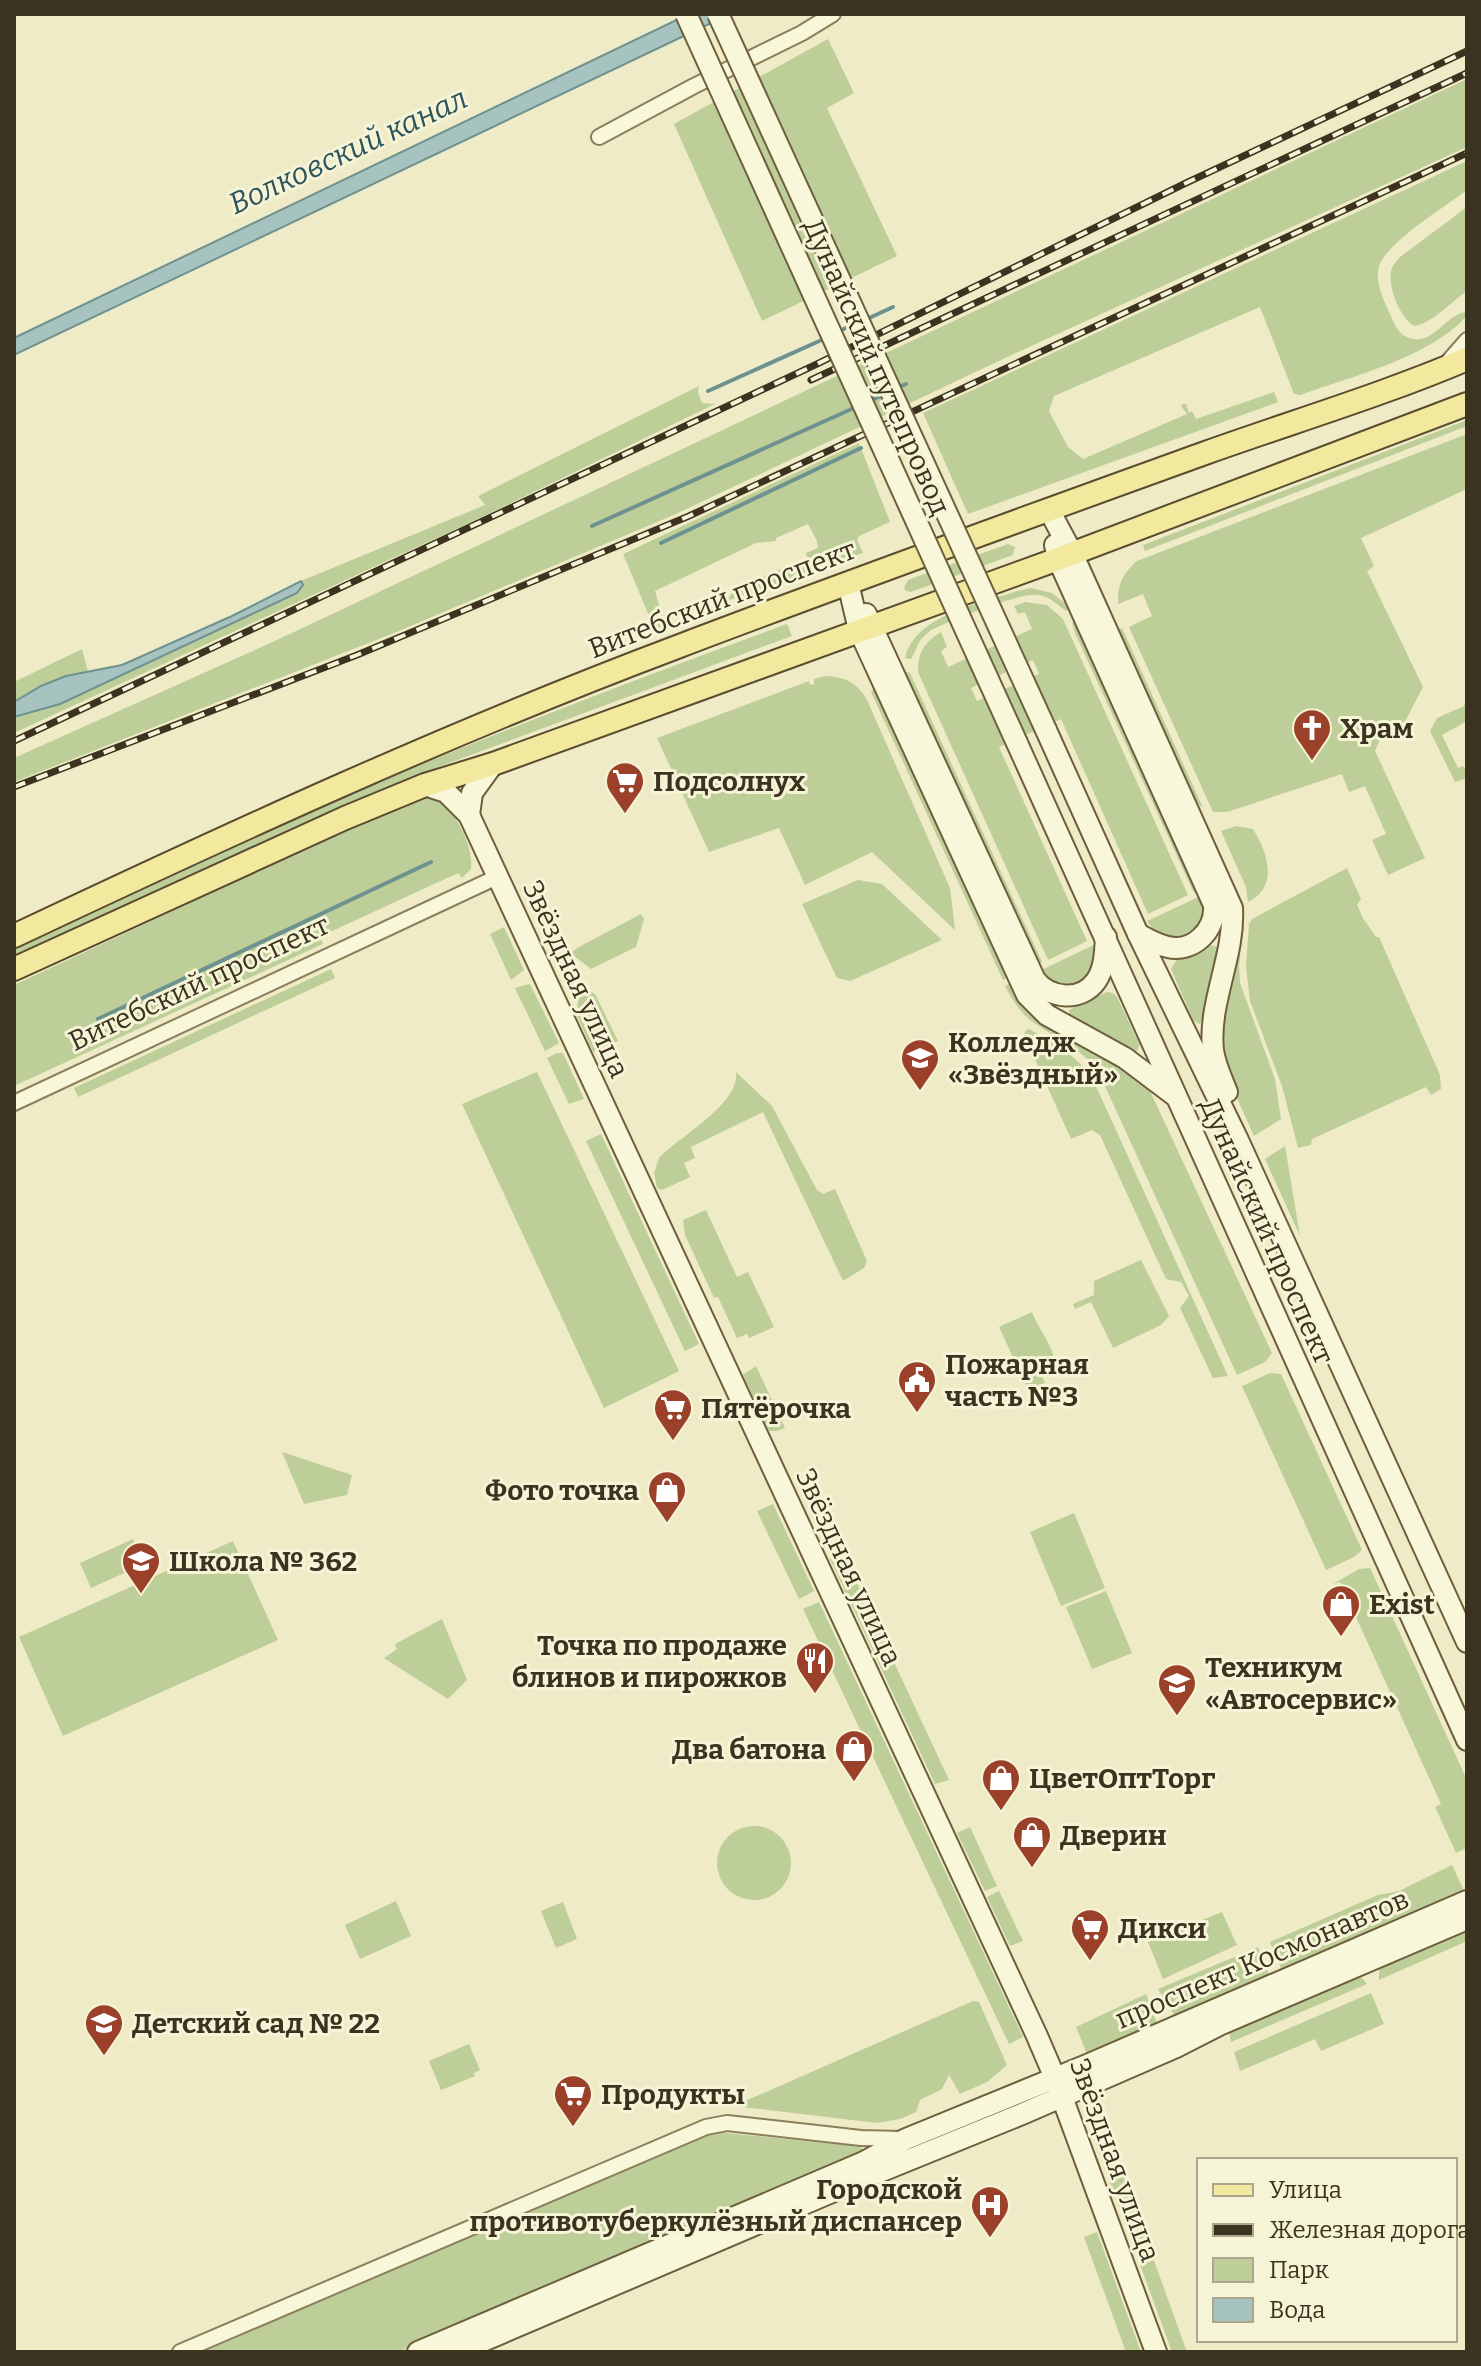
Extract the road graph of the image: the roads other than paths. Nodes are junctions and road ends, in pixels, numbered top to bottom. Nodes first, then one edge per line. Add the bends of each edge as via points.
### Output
1 (686, 14) edge
2 (718, 14) edge
3 (833, 14) edge
4 (599, 137) dead end
5 (1467, 340) edge
6 (1467, 359) edge
7 (1441, 370) junction
8 (1467, 404) edge
9 (1049, 510) junction
10 (1065, 556) junction
11 (848, 583) junction
12 (866, 627) junction
13 (1046, 730) joint
14 (1017, 743) joint
15 (493, 764) junction
16 (425, 785) junction
17 (469, 815) junction
18 (497, 877) junction
19 (1138, 934) junction
20 (14, 936) edge
21 (1106, 937) junction
22 (14, 969) edge
23 (1177, 1097) junction
24 (14, 1103) edge
25 (1237, 1138) junction
26 (1467, 1642) edge
27 (1467, 1740) edge
28 (1467, 1901) edge
29 (1467, 1919) edge
30 (1058, 2087) junction
31 (906, 2139) junction
32 (180, 2352) edge
33 (418, 2352) edge
34 (457, 2352) edge
35 (1156, 2352) edge

1 - 14 main road, Дунайский путепровод, bridge
2 - 13 main road, Дунайский путепровод, bridge
3 - 4 street
5 - 7 street
6 - 7 main road, Витебский проспект
7 - 9 main road, Витебский проспект
8 - 10 main road
9 - 10 main road
9 - 11 main road, Витебский проспект
10 - 12 main road
10 - 19 main road via 1214,905 1207,931 1187,946 1168,947
10 - 25 main road via 1232,908 1213,1040
11 - 12 main road
11 - 20 main road, Витебский проспект via 425,750
12 - 15 main road
12 - 21 main road via 1035,980 1057,995 1085,991 1100,973
12 - 23 main road via 1027,995 1047,1015 1125,1058
13 - 19 main road, Дунайский проспект
14 - 21 main road, Дунайский проспект
15 - 16 main road
15 - 17 main road via 472,793
16 - 17 main road via 446,792
16 - 22 main road
17 - 18 main road, Звёздная улица
18 - 24 street, Витебский проспект
18 - 30 main road, Звёздная улица
19 - 25 main road, Дунайский проспект
21 - 23 main road, Дунайский проспект
23 - 27 main road, Дунайский проспект
25 - 26 main road, Дунайский проспект
28 - 30 main road, проспект Космонавтов
29 - 30 main road, проспект Космонавтов via 1176,2047
30 - 31 main road, проспект Космонавтов
30 - 34 main road, проспект Космонавтов
30 - 35 main road, Звёздная улица
31 - 32 street via 727,2123 706,2127
31 - 33 main road, проспект Космонавтов via 864,2162

